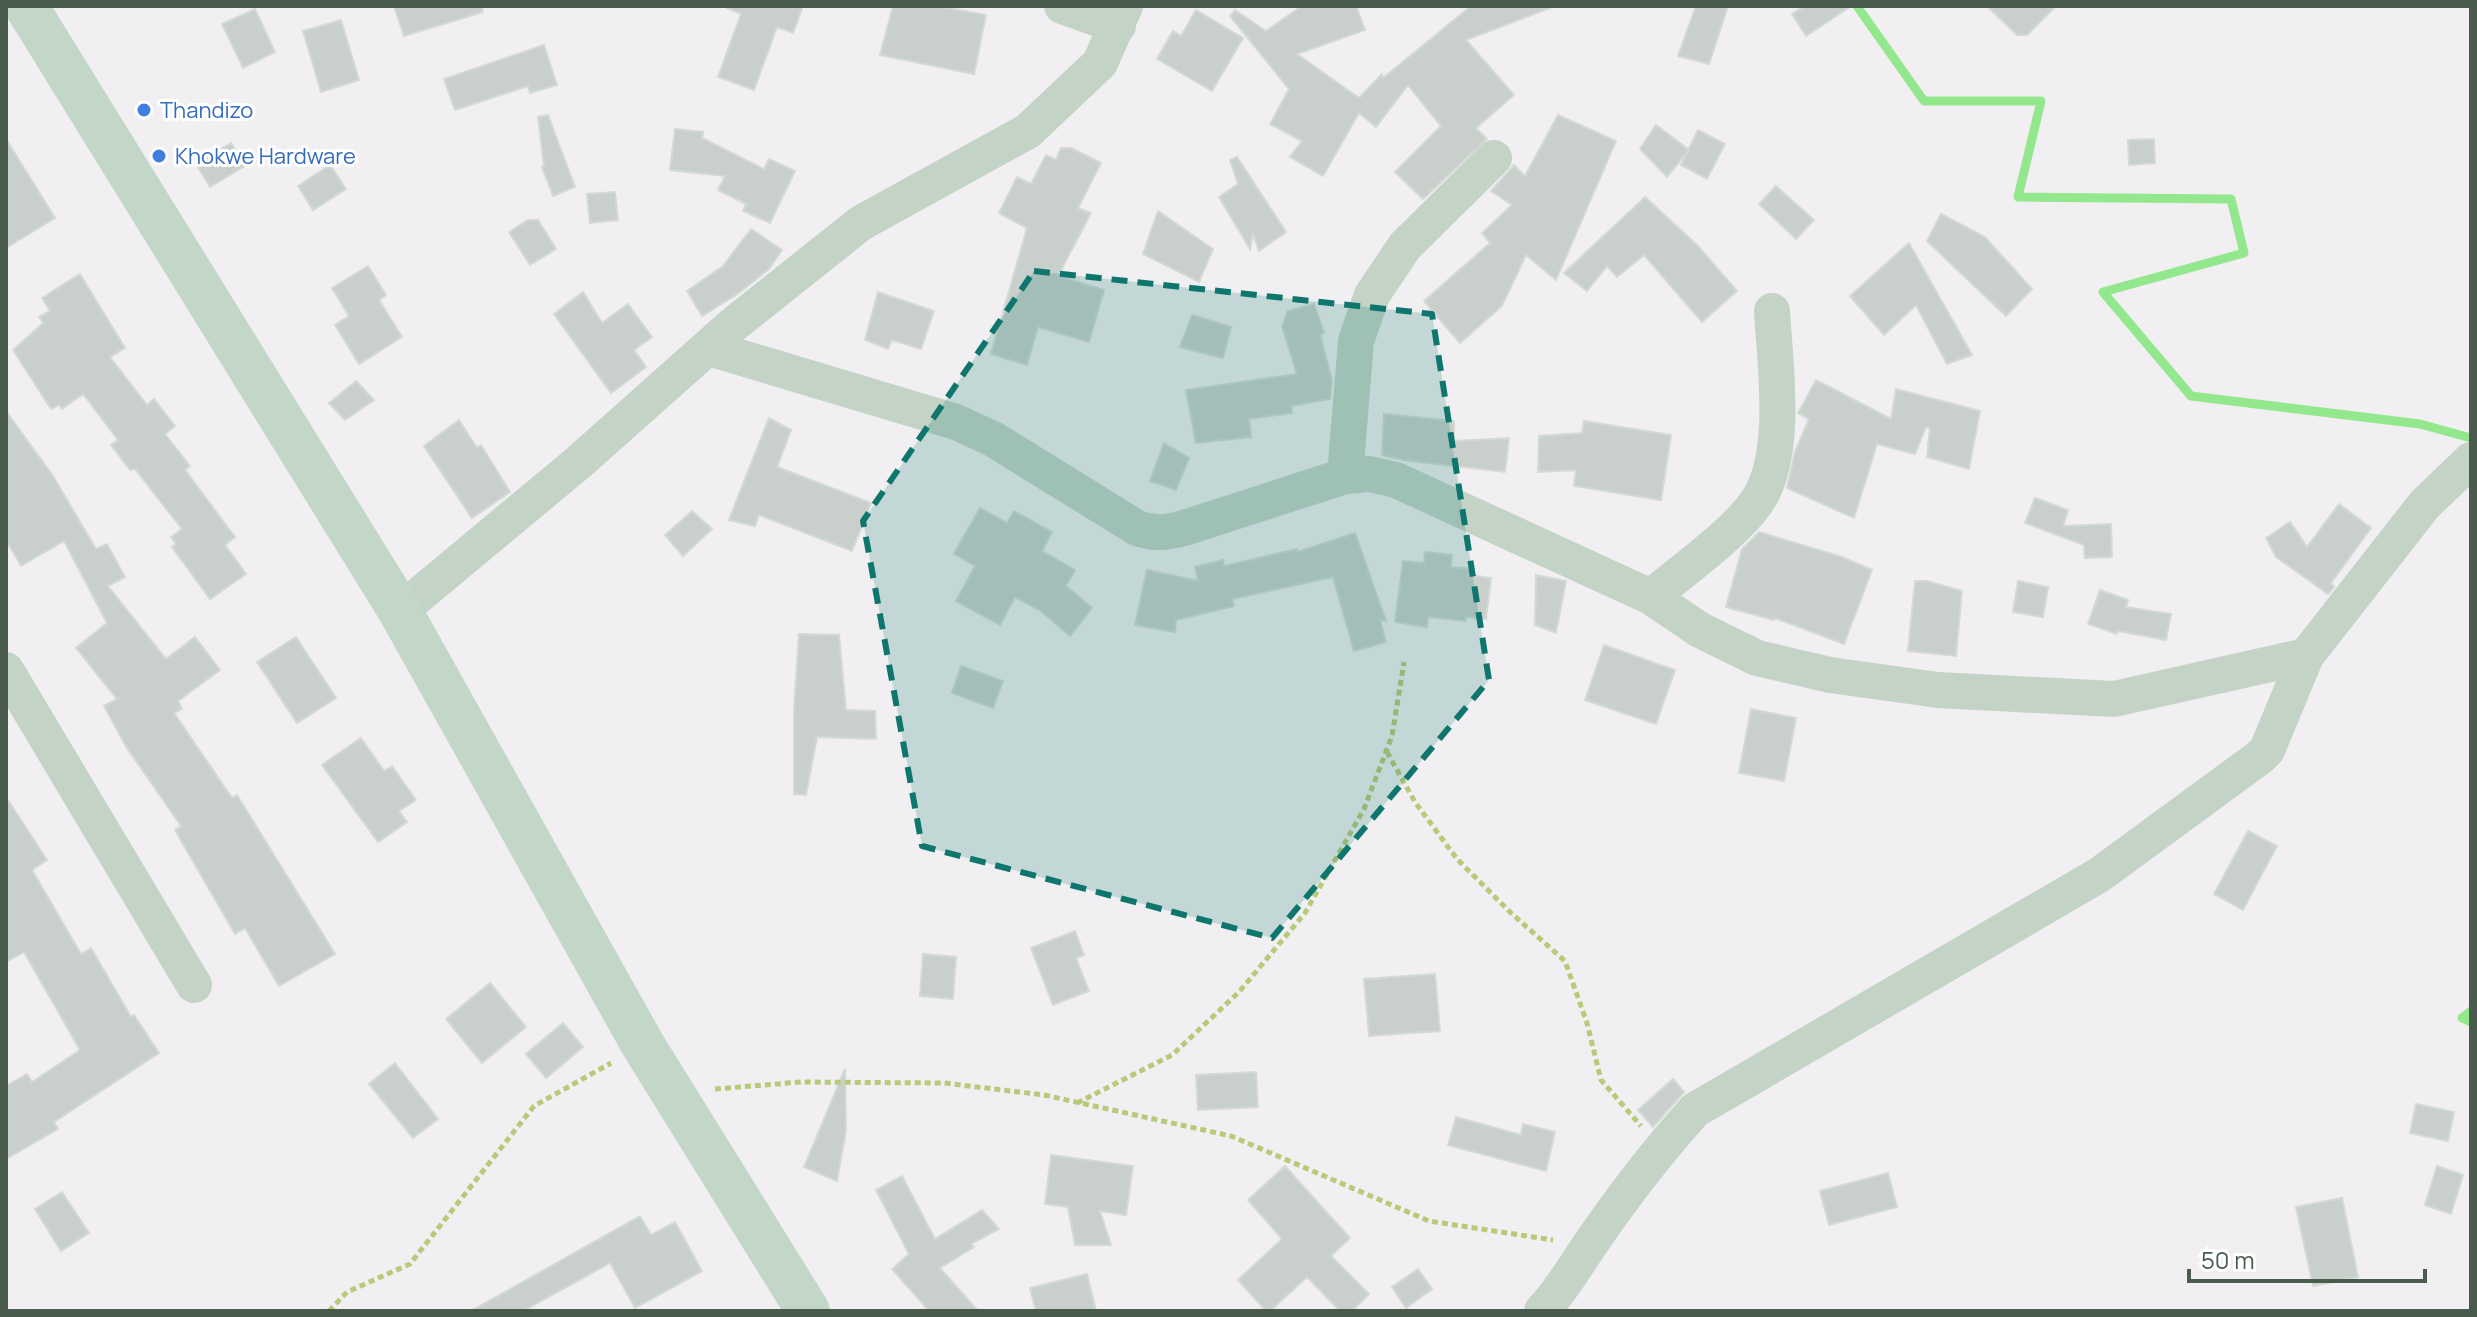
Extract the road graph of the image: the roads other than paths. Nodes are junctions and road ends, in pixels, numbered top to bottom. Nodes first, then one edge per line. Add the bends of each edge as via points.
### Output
1 (26, 6) edge
2 (1062, 6) edge
3 (1122, 16) edge
4 (1494, 158) dead end
5 (1772, 311) dead end
6 (709, 348) junction
7 (2471, 460) edge
8 (1345, 476) junction
9 (1651, 597) junction
10 (400, 611) junction
11 (2306, 656) junction
12 (8, 678) edge
13 (194, 985) dead end
14 (808, 1311) edge
15 (1542, 1311) edge

1 - 10 main road
2 - 3 street
3 - 6 street via 1100,63 1028,131 861,223
4 - 8 street via 1405,246 1372,295 1356,341
5 - 9 street via 1778,419 1769,478 1756,503 1719,541
6 - 8 street via 956,422 1147,531 1184,528
6 - 10 street
7 - 11 street via 2425,504
8 - 9 street via 1396,480
9 - 11 street via 1700,630 1757,658 1830,675 1938,690 2114,699
10 - 14 main road via 643,1045
11 - 15 street via 2260,757 2099,875 1695,1110 1659,1150
12 - 13 street

